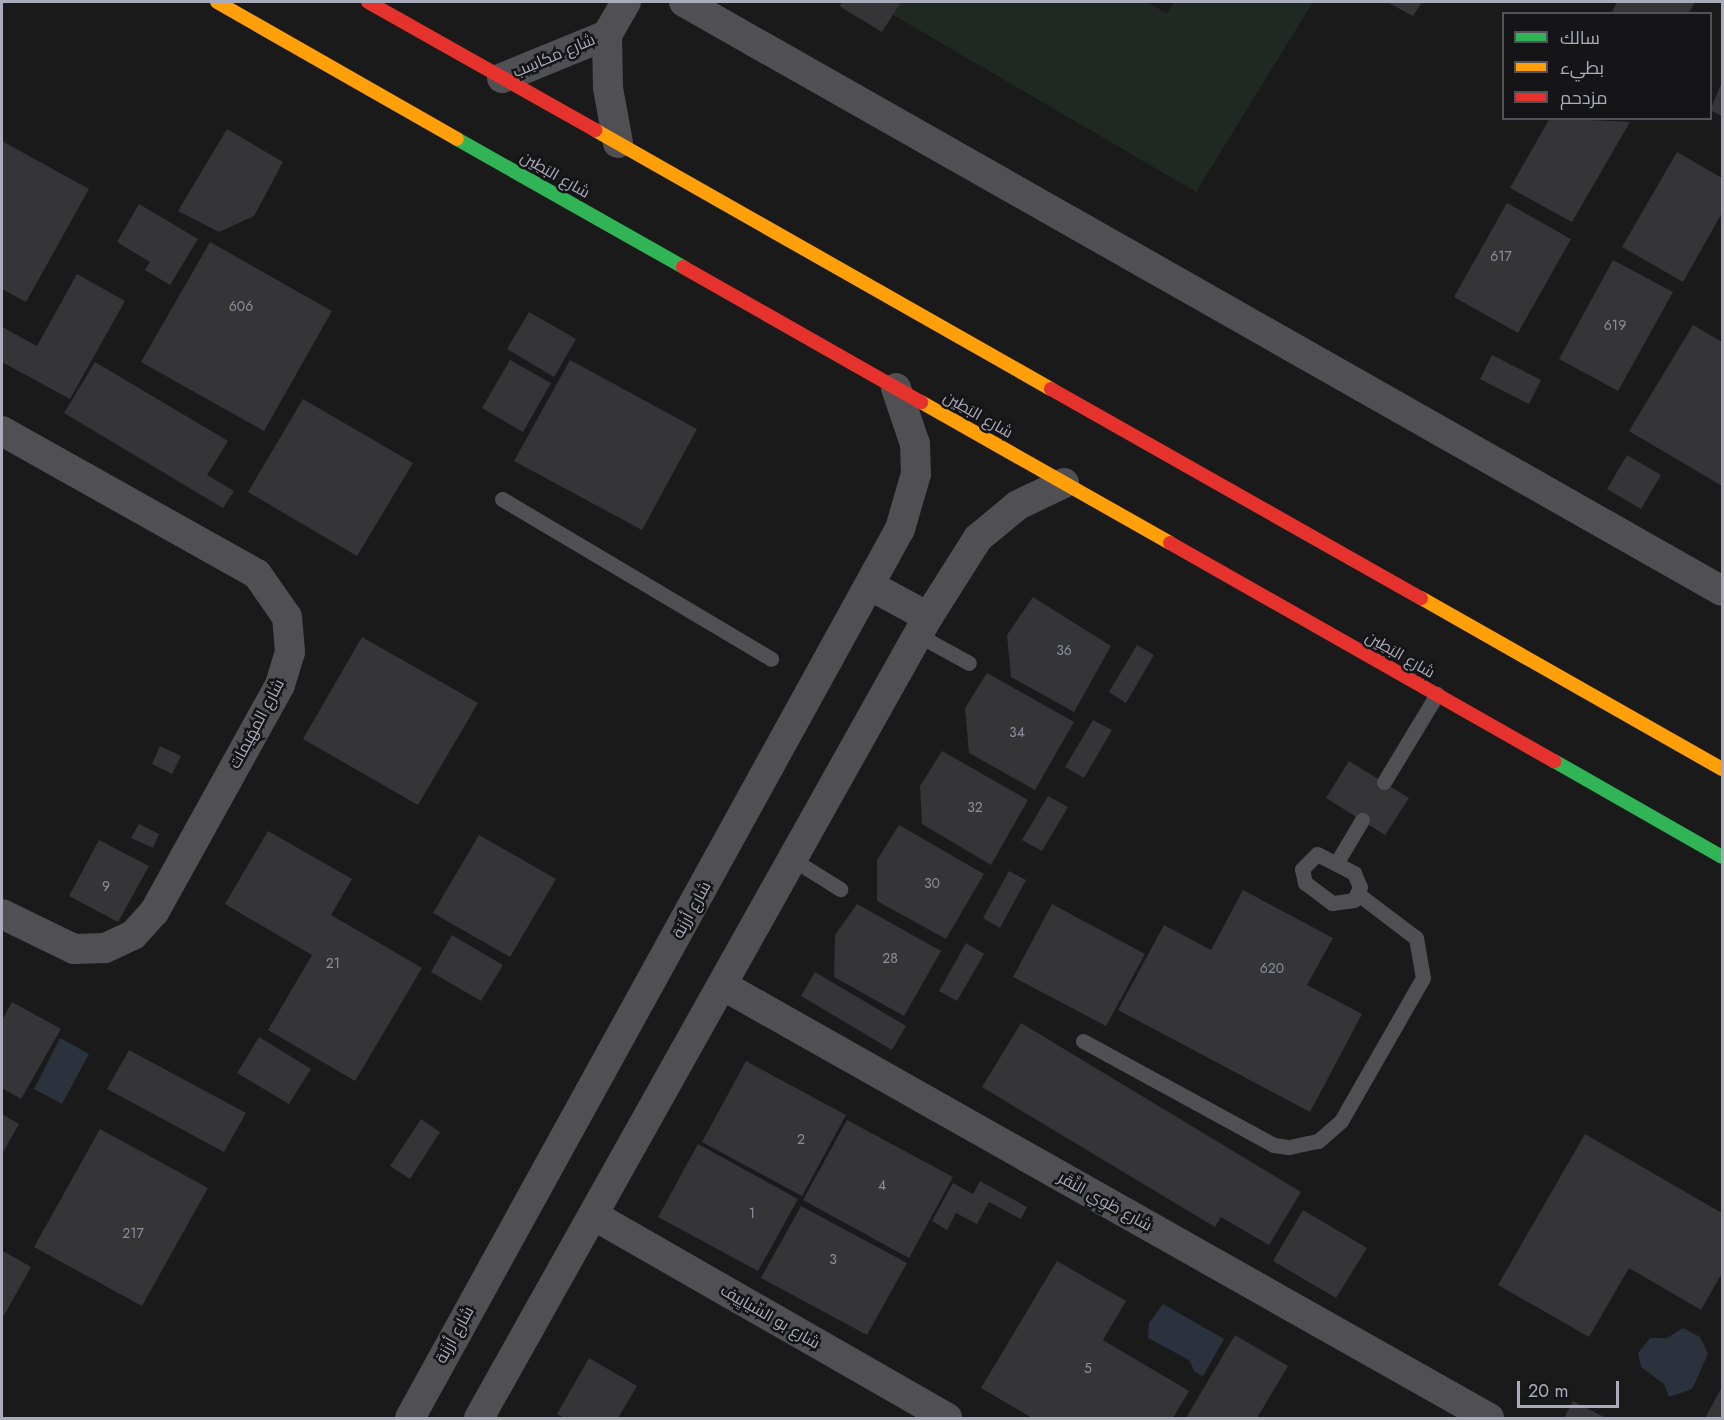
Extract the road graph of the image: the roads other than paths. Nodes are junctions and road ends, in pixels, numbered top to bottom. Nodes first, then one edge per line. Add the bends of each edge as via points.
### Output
1 (217, 2) edge
2 (368, 2) edge
3 (626, 2) edge
4 (684, 2) edge
5 (607, 34) junction
6 (502, 78) junction
7 (618, 143) junction
8 (896, 388) junction
9 (2, 431) edge
10 (1065, 483) junction
11 (502, 499) dead end
12 (871, 586) junction
13 (1722, 591) edge
14 (923, 626) junction
15 (771, 659) dead end
16 (969, 663) dead end
17 (1437, 694) junction
18 (1722, 769) edge
19 (1384, 783) dead end
20 (1362, 820) dead end
21 (1722, 857) edge
22 (792, 859) junction
23 (1337, 862) junction
24 (840, 890) dead end
25 (1358, 894) junction
26 (2, 914) edge
27 (722, 985) junction
28 (1083, 1041) dead end
29 (593, 1215) junction
30 (410, 1419) edge
31 (479, 1419) edge
32 (947, 1419) edge
33 (1489, 1419) edge

1 - 8 main road, شارع البَطِين
2 - 6 main road
3 - 5 street, شارع مكاسِب
4 - 13 street
5 - 6 street, شارع مكاسِب
5 - 7 street, شارع مكاسِب via 608,88
6 - 7 main road
7 - 18 main road
8 - 10 main road, شارع البَطِين
8 - 12 street, شارع أرزَنة via 912,434 915,474 911,503
9 - 26 street, شارع المهَيمات via 256,574 287,616 290,652 280,685 154,912 133,935 105,948 74,949
10 - 14 street via 1018,505 978,538
10 - 17 main road, شارع البَطِين
11 - 15 lane
12 - 14 street
12 - 30 street, شارع أرزَنة
14 - 16 lane
14 - 22 street
17 - 19 lane
17 - 21 main road, شارع البَطِين
20 - 23 lane
22 - 24 lane
22 - 27 street
23 - 25 lane via 1358,879
23 - 25 lane via 1324,855 1310,857 1302,869 1305,883 1339,905
25 - 28 lane via 1416,938 1423,978 1341,1121 1318,1141 1289,1147 1274,1145
27 - 29 street
27 - 33 street, شارع طَوِي النَّقَر
29 - 31 street
29 - 32 street, شارع بو السِّيايِيف

